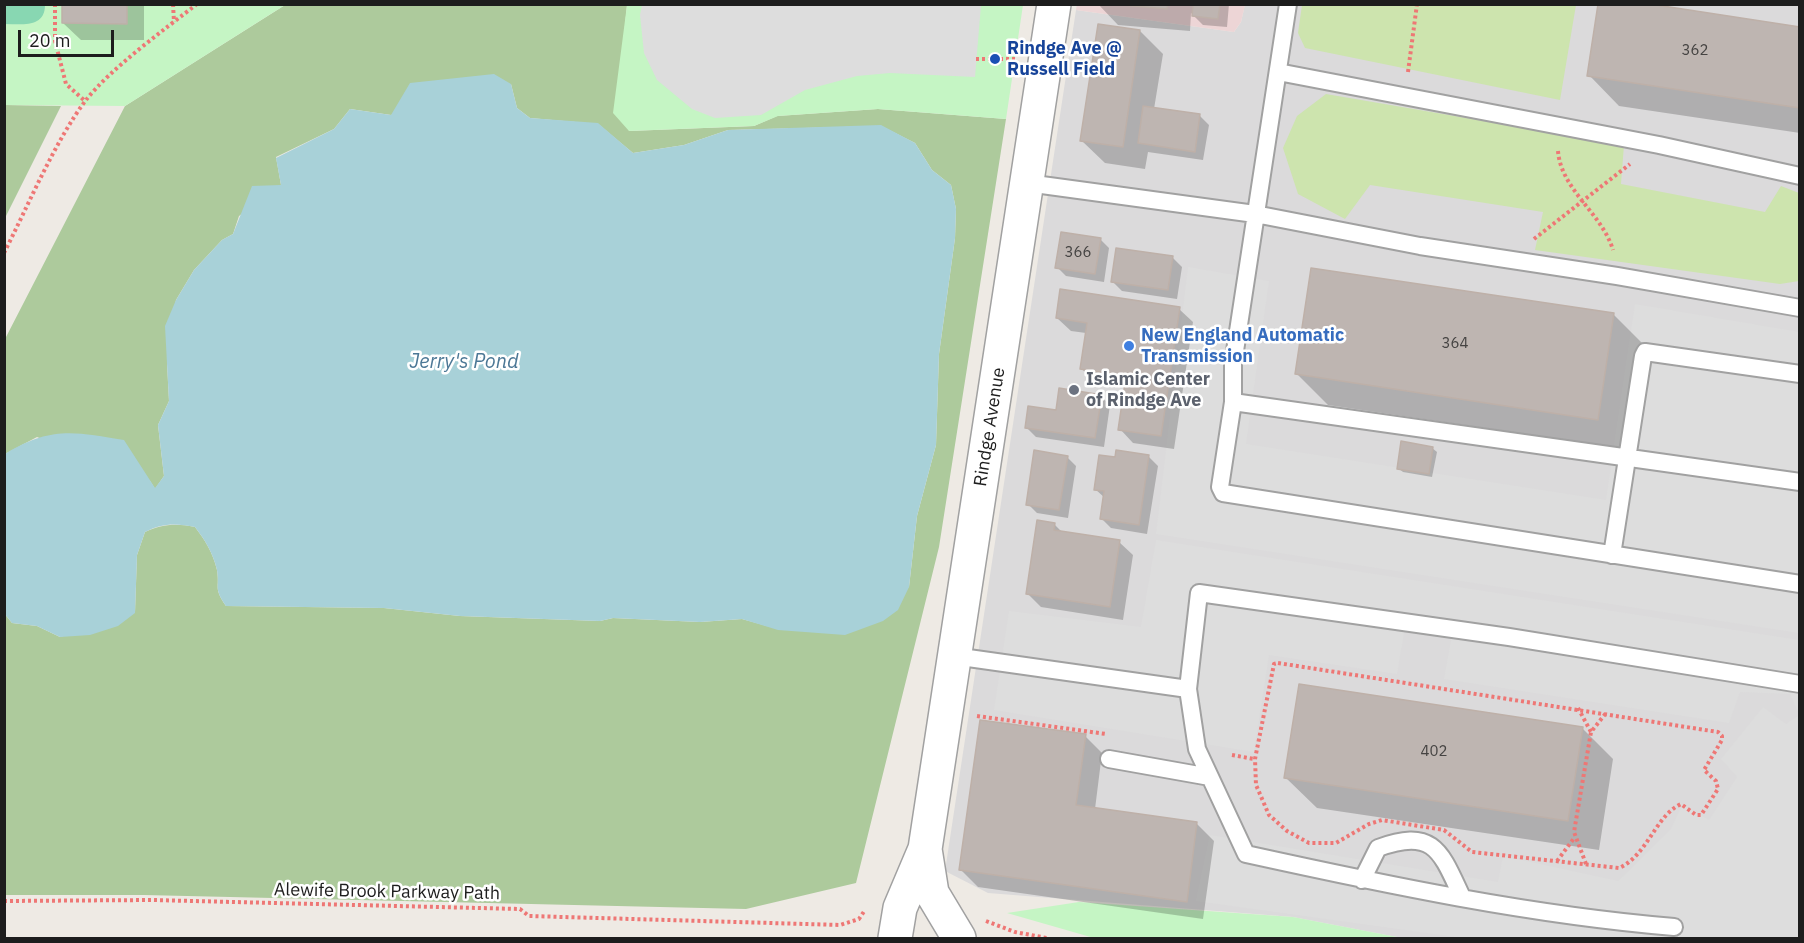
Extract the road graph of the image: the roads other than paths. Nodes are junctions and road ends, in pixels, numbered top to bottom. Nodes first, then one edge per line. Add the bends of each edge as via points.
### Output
1 (1054, 4) edge
2 (1288, 4) edge
3 (1278, 72) junction
4 (1800, 176) edge
5 (1027, 183) junction
6 (1255, 214) junction
7 (1800, 308) edge
8 (1800, 374) edge
9 (1233, 402) junction
10 (1628, 456) junction
11 (1800, 482) edge
12 (1612, 555) junction
13 (1800, 584) edge
14 (954, 656) junction
15 (1800, 684) edge
16 (1188, 689) junction
17 (1109, 759) dead end
18 (1210, 777) junction
19 (925, 849) junction
20 (1362, 880) junction
21 (1462, 897) junction
22 (1674, 927) dead end
23 (968, 928) edge
24 (895, 939) edge

1 - 5 street, Rindge Avenue
2 - 3 lane
3 - 4 lane
3 - 6 lane
5 - 6 lane
5 - 14 street, Rindge Avenue
6 - 7 lane via 1431,248
6 - 9 lane via 1233,364
8 - 10 lane via 1646,352
9 - 10 lane
9 - 12 lane via 1220,487 1227,495
10 - 11 lane
10 - 12 lane
12 - 13 lane
14 - 16 lane
14 - 19 street, Rindge Avenue
15 - 16 lane via 1199,593
16 - 18 lane via 1197,749
17 - 18 lane
18 - 20 lane via 1246,854
19 - 23 street, Rindge Avenue via 932,893
19 - 24 street, Rindge Avenue via 900,908
20 - 21 lane
20 - 21 lane via 1378,848 1400,840 1432,844 1444,858
21 - 22 lane via 1604,921

